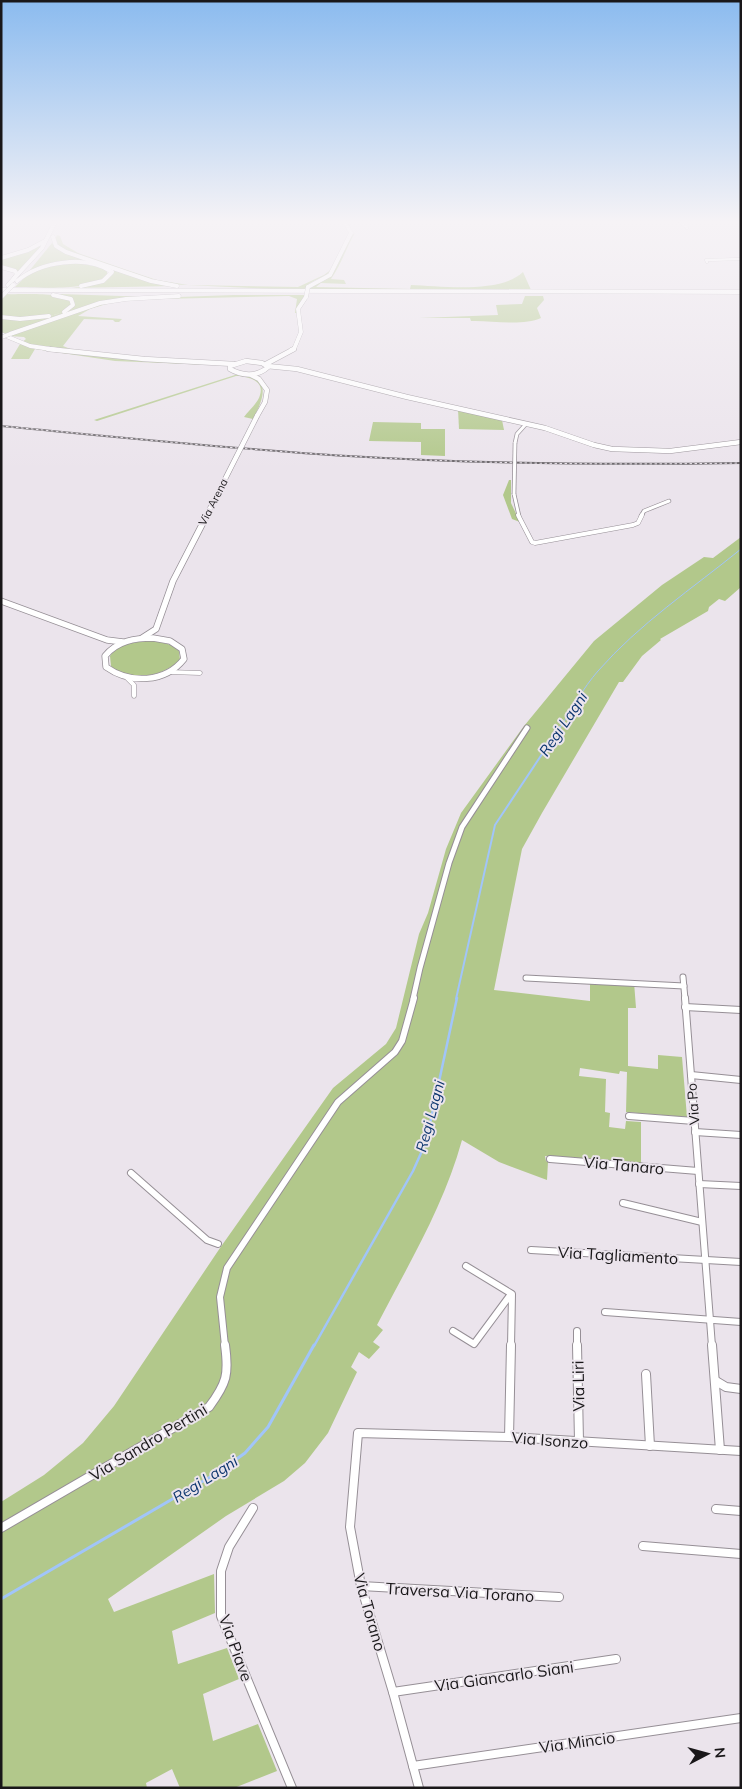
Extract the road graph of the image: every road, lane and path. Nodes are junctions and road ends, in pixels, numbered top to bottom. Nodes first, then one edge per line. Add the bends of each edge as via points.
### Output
1 (73, 303) edge
2 (99, 303) edge
3 (301, 303) edge
4 (1, 318) edge
5 (2, 336) edge
6 (271, 360) junction
7 (260, 362) junction
8 (213, 364) junction
9 (234, 364) junction
10 (267, 366) junction
11 (230, 368) junction
12 (261, 372) junction
13 (246, 374) junction
14 (259, 379) junction
15 (526, 424) junction
16 (741, 442) edge
17 (669, 501) dead end
18 (1, 601) edge
19 (156, 629) junction
20 (140, 639) junction
21 (107, 640) junction
22 (165, 640) junction
23 (126, 642) junction
24 (112, 649) junction
25 (169, 672) junction
26 (200, 673) dead end
27 (126, 677) junction
28 (134, 696) dead end
29 (527, 728) dead end
30 (683, 977) dead end
31 (526, 978) dead end
32 (684, 986) junction
33 (685, 1007) junction
34 (741, 1010) edge
35 (691, 1075) junction
36 (741, 1080) edge
37 (629, 1116) dead end
38 (694, 1121) junction
39 (695, 1132) junction
40 (741, 1135) edge
41 (550, 1159) dead end
42 (698, 1171) junction
43 (131, 1173) dead end
44 (699, 1184) junction
45 (741, 1186) edge
46 (623, 1203) dead end
47 (702, 1222) junction
48 (218, 1244) dead end
49 (531, 1250) dead end
50 (705, 1260) junction
51 (741, 1262) edge
52 (466, 1266) dead end
53 (512, 1294) junction
54 (605, 1312) dead end
55 (710, 1319) junction
56 (741, 1322) edge
57 (453, 1331) dead end
58 (576, 1331) dead end
59 (646, 1374) dead end
60 (716, 1381) junction
61 (741, 1389) edge
62 (358, 1432) joint
63 (508, 1437) junction
64 (578, 1441) junction
65 (650, 1446) junction
66 (720, 1450) junction
67 (741, 1451) edge
68 (253, 1508) dead end
69 (716, 1510) dead end
70 (741, 1511) edge
71 (1, 1528) edge
72 (643, 1546) dead end
73 (741, 1554) edge
74 (361, 1586) junction
75 (559, 1597) dead end
76 (616, 1659) dead end
77 (393, 1692) junction
78 (741, 1718) edge
79 (413, 1766) junction
80 (292, 1788) edge
81 (419, 1788) edge

1 - 4 highway via 61,313 47,317
2 - 5 highway, bridge
3 - 6 street via 298,309 301,332 294,349
5 - 8 street via 53,350
6 - 7 street
6 - 10 street
7 - 9 street
7 - 10 street
8 - 9 street
8 - 11 street
9 - 11 street
10 - 12 street
10 - 15 street via 304,370 406,398
11 - 13 street via 233,372
12 - 13 street
12 - 14 street, Via Arena
13 - 14 street
14 - 19 street, Via Arena, bridge via 267,395 173,582
15 - 16 street via 594,445 629,451 670,451
15 - 17 street, bridge via 515,443 514,494 517,512 532,542 633,526 644,511
18 - 21 street
19 - 20 street
19 - 22 street
20 - 22 street
20 - 23 street
21 - 23 street
21 - 24 street via 112,643
22 - 25 street via 179,646 184,655 182,662
23 - 24 street
24 - 27 street via 105,656 106,667
25 - 26 street
25 - 27 street via 151,677
27 - 28 street via 134,685
29 - 71 street, Via Sandro Pertini via 462,827 446,872 402,1041 338,1102 234,1256 221,1282 220,1311 228,1366 226,1382 219,1395 209,1407
30 - 32 street, Via Po
31 - 32 street
32 - 33 street, Via Po
33 - 34 street
33 - 35 street, Via Po
35 - 36 street
35 - 38 street, Via Po
37 - 38 street
38 - 39 street, Via Po
39 - 40 street
39 - 42 street, Via Po
41 - 42 street, Via Tanaro
42 - 44 street, Via Po
43 - 48 street via 208,1240
44 - 45 street
44 - 47 street, Via Po
46 - 47 street
47 - 50 street, Via Po
49 - 50 street, Via Tagliamento
50 - 51 street, Via Tagliamento
50 - 55 street, Via Po
52 - 53 street
53 - 57 street via 474,1344
53 - 63 street
54 - 55 street
55 - 56 street
55 - 60 street, Via Po
58 - 64 street, Via Liri
59 - 65 street
60 - 61 street via 726,1387
60 - 66 street, Via Po
62 - 63 street, Via Isonzo
62 - 74 street, Via Torano via 350,1527
63 - 64 street, Via Isonzo
64 - 65 street, Via Isonzo
65 - 66 street, Via Isonzo
66 - 67 street, Via Isonzo
68 - 80 street, Via Piave via 229,1547 221,1571 221,1616
69 - 70 street
72 - 73 street
74 - 75 street, Traversa Via Torano
74 - 77 street, Via Torano
76 - 77 street, Via Giancarlo Siani
77 - 79 street, Via Torano
78 - 79 street, Via Mincio
79 - 81 street, Via Torano

